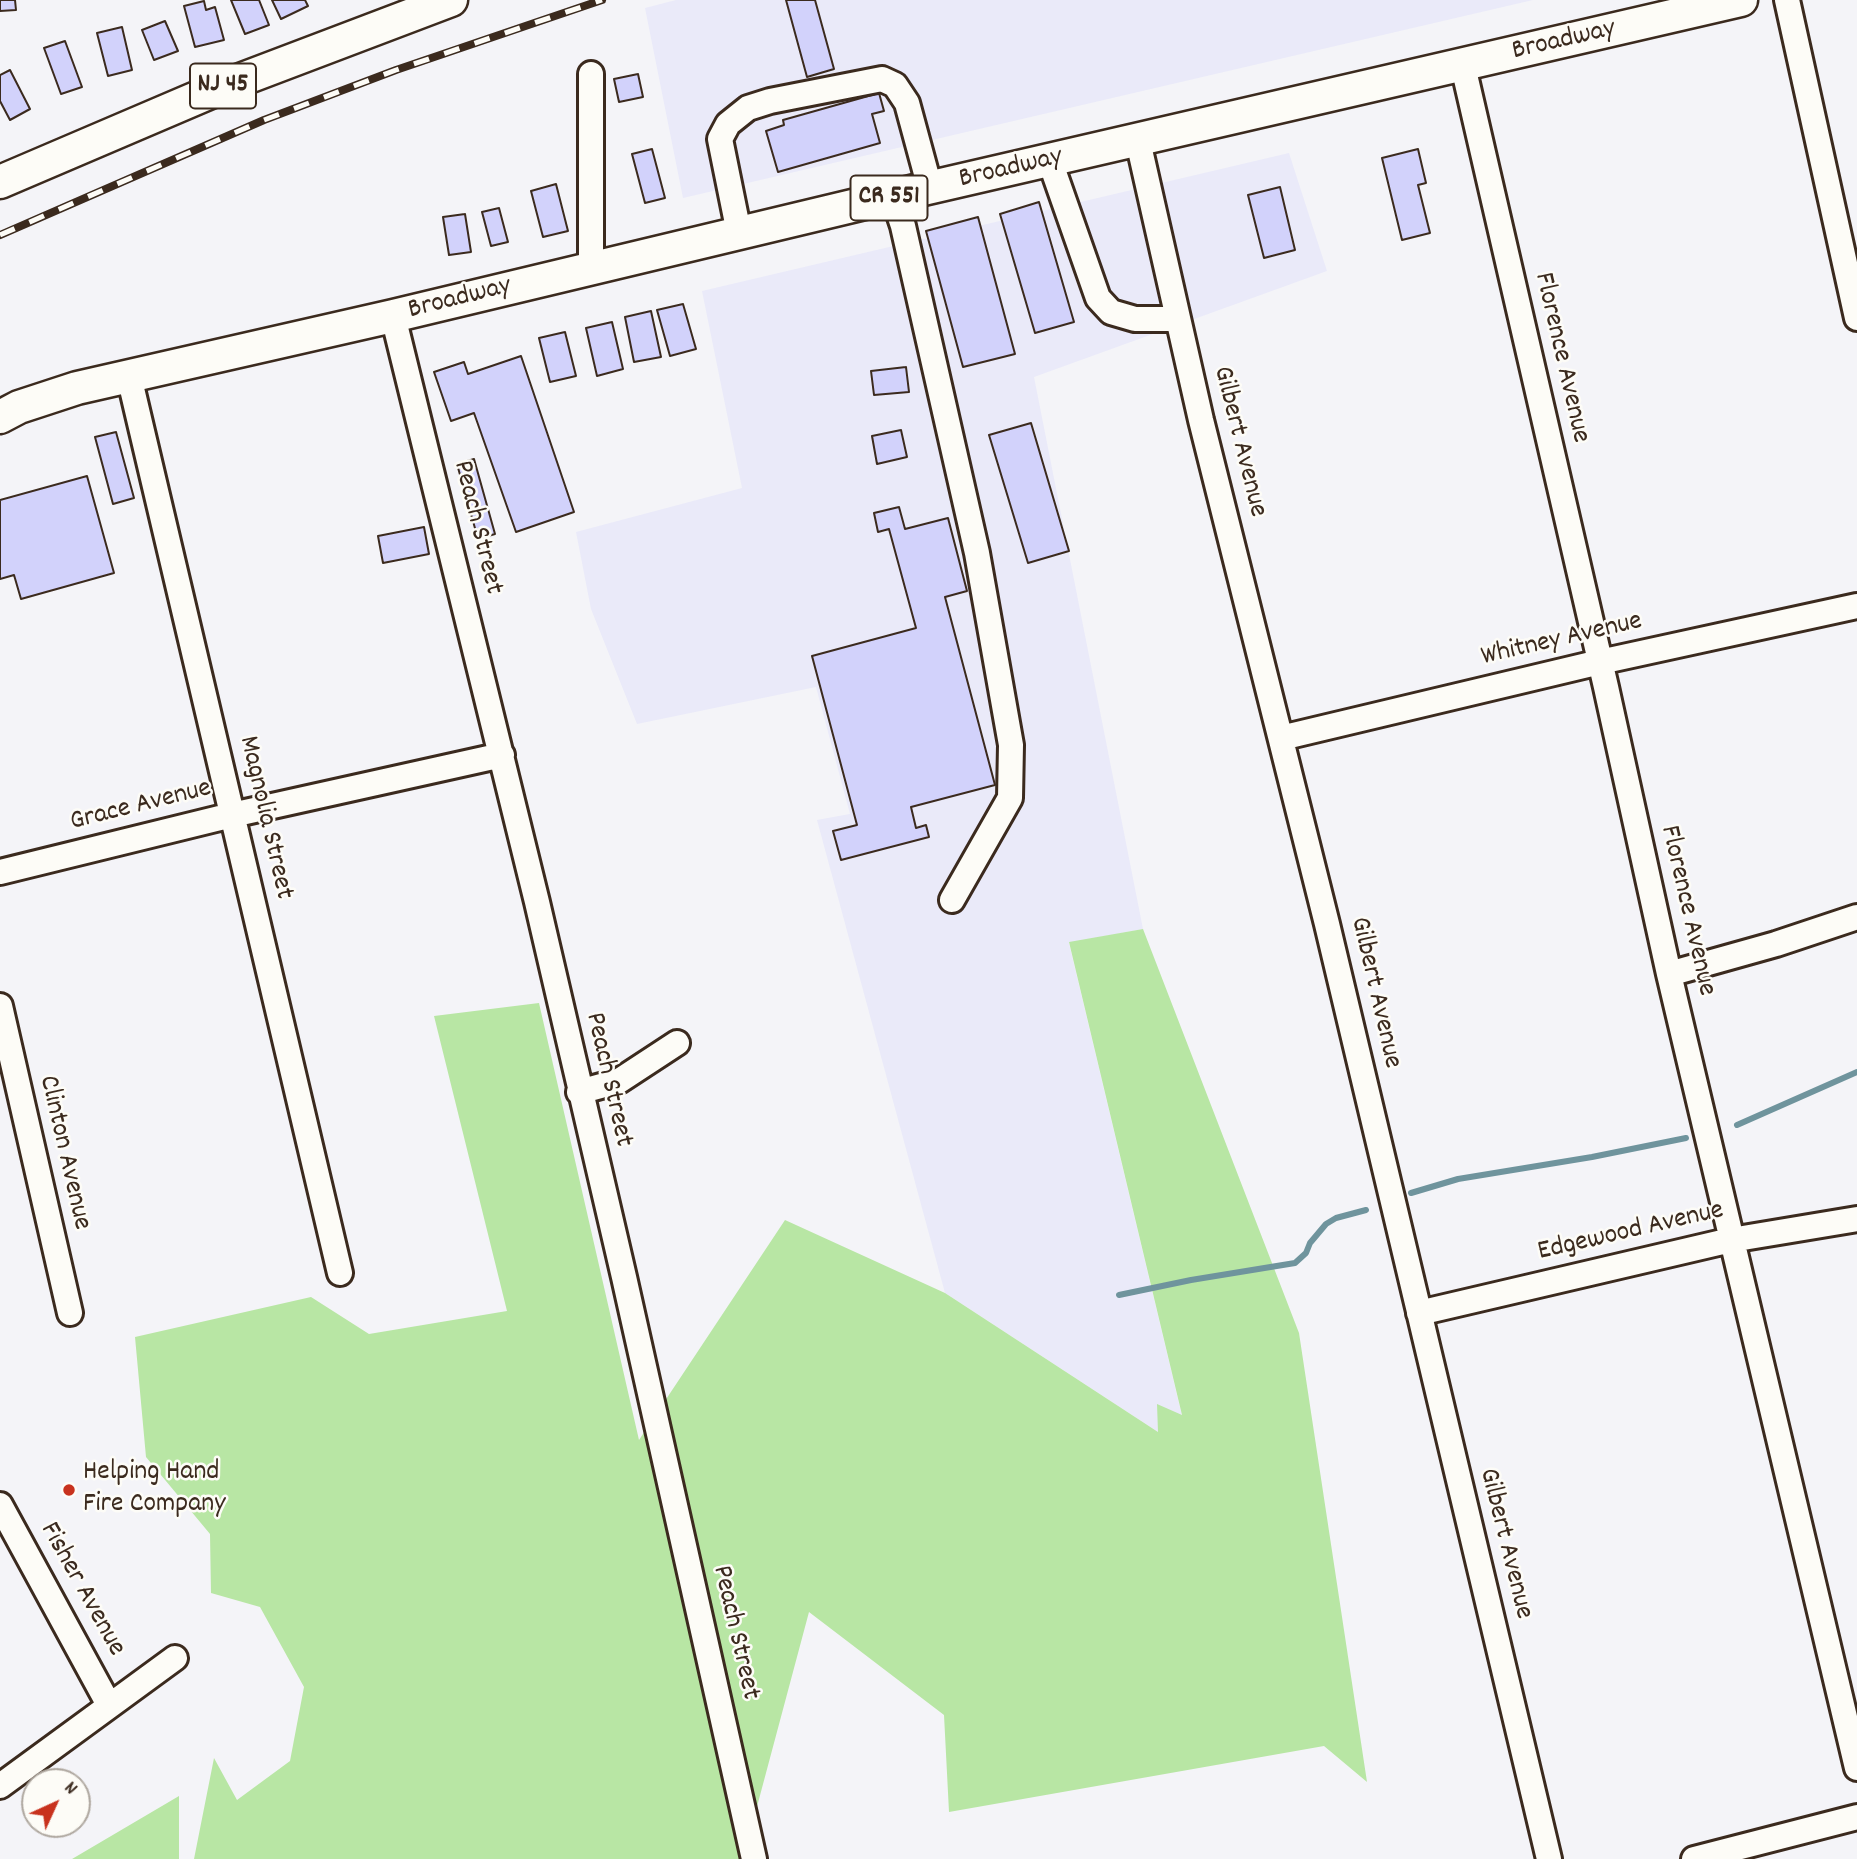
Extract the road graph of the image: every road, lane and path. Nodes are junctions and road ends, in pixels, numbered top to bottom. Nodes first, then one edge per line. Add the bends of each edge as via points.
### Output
1 (451, 0) edge
2 (1741, 0) edge
3 (1787, 0) edge
4 (1463, 66) junction
5 (591, 74) dead end
6 (1138, 141) junction
7 (1050, 161) junction
8 (0, 182) edge
9 (930, 188) junction
10 (893, 196) junction
11 (739, 233) junction
12 (591, 267) junction
13 (393, 316) junction
14 (1857, 318) edge
15 (1178, 319) junction
16 (129, 376) junction
17 (14, 408) edge
18 (1857, 606) edge
19 (1600, 663) junction
20 (1281, 738) junction
21 (502, 755) junction
22 (232, 815) junction
23 (0, 872) edge
24 (952, 900) dead end
25 (1857, 916) edge
26 (1669, 974) junction
27 (0, 1006) edge
28 (677, 1043) dead end
29 (579, 1092) junction
30 (1857, 1219) edge
31 (1731, 1240) junction
32 (340, 1273) dead end
33 (70, 1312) dead end
34 (1419, 1313) junction
35 (0, 1505) edge
36 (175, 1658) dead end
37 (110, 1704) junction
38 (1857, 1769) edge
39 (0, 1786) edge
40 (1857, 1817) edge
41 (754, 1859) edge
42 (1549, 1859) edge
43 (1694, 1859) edge

1 - 8 main road, NJ 45 via 227,85
2 - 4 main road, Broadway / CR 551
3 - 14 street
4 - 6 main road, Broadway / CR 551
4 - 19 street, Florence Avenue
5 - 12 street
6 - 7 main road, Broadway / CR 551
6 - 15 street, Gilbert Avenue
7 - 9 main road, Broadway / CR 551
7 - 15 street via 1098,298 1111,312 1135,319
9 - 10 main road, Broadway / CR 551
9 - 11 street via 907,103 895,85 883,79 770,101 748,108 728,124 720,139
10 - 11 main road, Broadway / CR 551
10 - 24 street via 977,553 1011,745 1010,798
11 - 12 main road, Broadway / CR 551
12 - 13 main road, Broadway / CR 551
13 - 16 main road, Broadway / CR 551
13 - 21 street, Peach Street
15 - 20 street, Gilbert Avenue
16 - 17 main road, Broadway / CR 551
16 - 22 street, Magnolia Street
18 - 19 street, Whitney Avenue
19 - 20 street, Whitney Avenue
19 - 26 street, Florence Avenue
20 - 34 street, Gilbert Avenue
21 - 22 street, Grace Avenue
21 - 29 street, Peach Street
22 - 23 street, Grace Avenue
22 - 32 street, Magnolia Street
25 - 26 street
26 - 31 street, Florence Avenue
27 - 33 street, Clinton Avenue
28 - 29 street via 620,1081
29 - 41 street, Peach Street
30 - 31 street, Edgewood Avenue
31 - 34 street, Edgewood Avenue
31 - 38 street, Florence Avenue
34 - 42 street, Gilbert Avenue
35 - 37 street, Fisher Avenue
36 - 37 street
37 - 39 street
40 - 43 street

